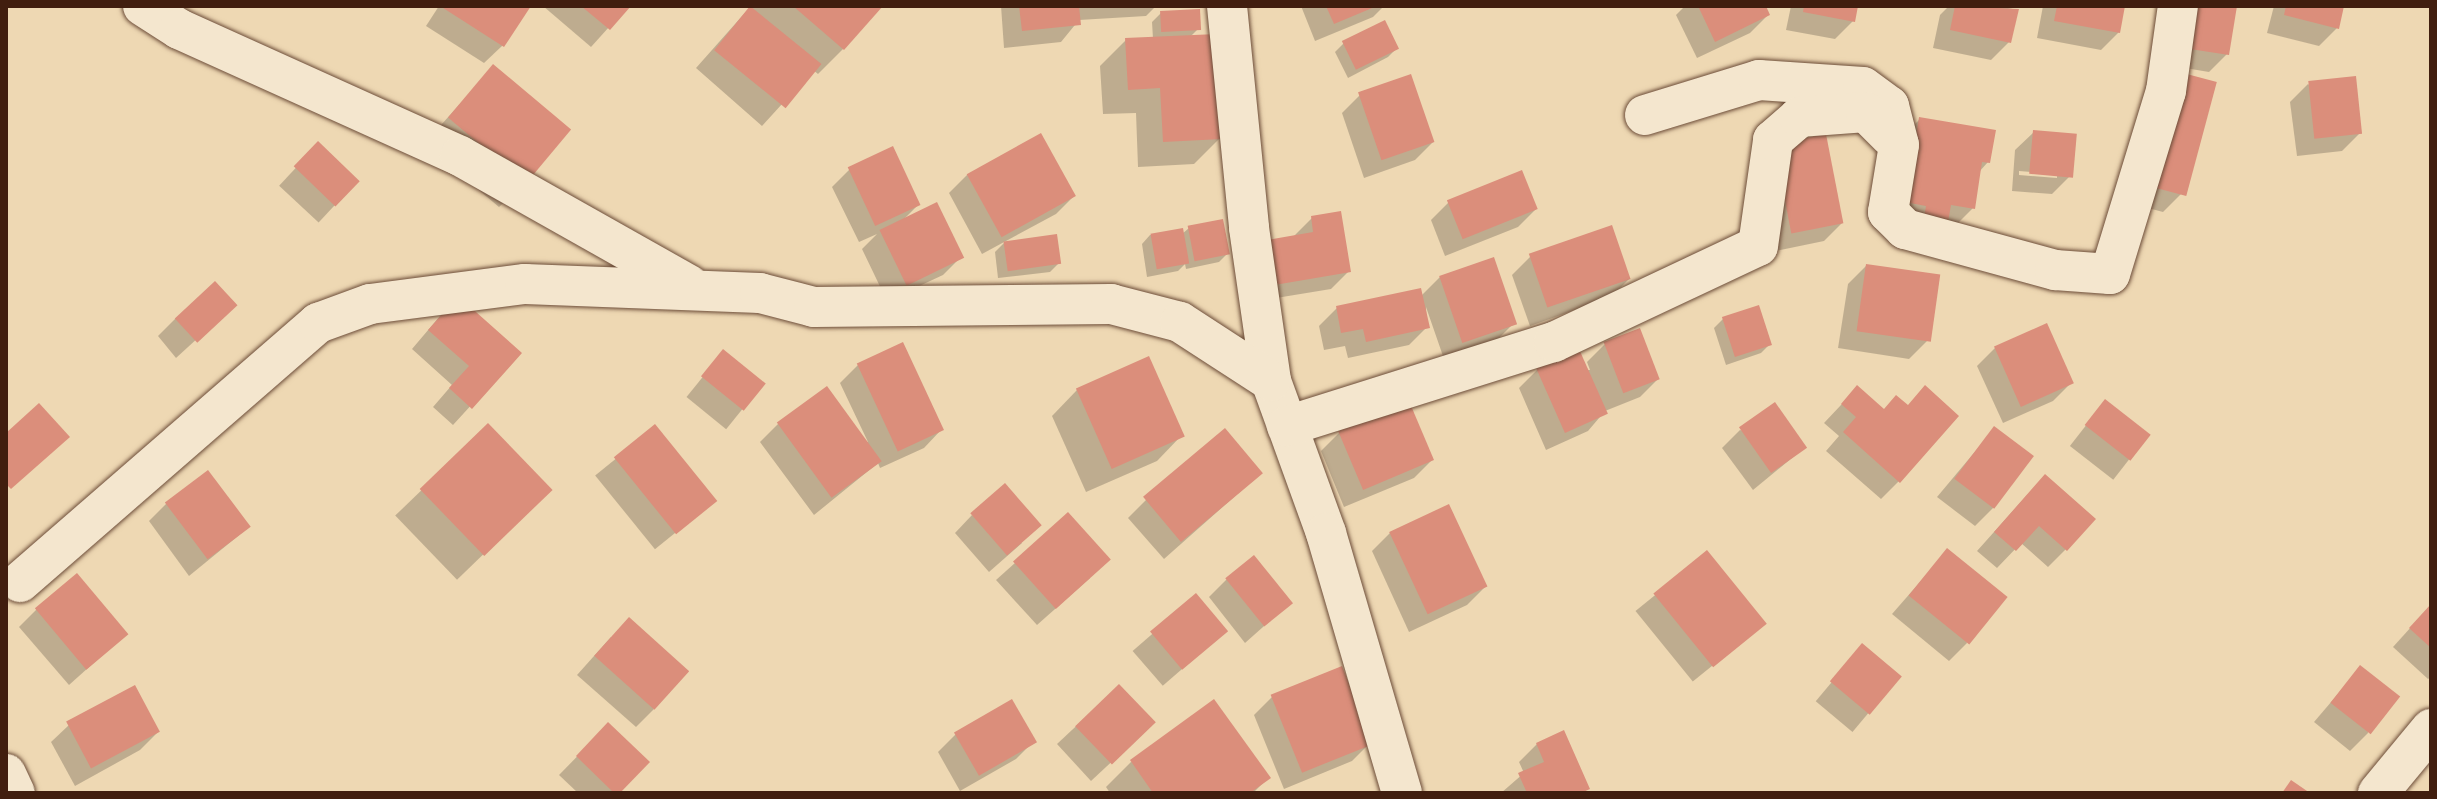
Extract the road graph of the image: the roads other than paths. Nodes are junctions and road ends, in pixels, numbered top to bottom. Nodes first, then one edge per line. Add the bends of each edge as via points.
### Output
1 (143, 6) edge
2 (1227, 6) edge
3 (2178, 6) edge
4 (1645, 115) dead end
5 (1899, 145) junction
6 (699, 291) junction
7 (1271, 381) junction
8 (1287, 426) junction
9 (11, 585) edge
10 (2431, 729) edge
11 (6, 774) edge
12 (15, 793) edge
13 (1402, 793) edge
14 (2378, 793) edge

1 - 6 street via 179,29 460,156
2 - 7 street via 1249,228
3 - 5 street via 2166,91 2110,274 2055,270 1905,229 1888,212
4 - 5 street via 1759,80 1863,87 1889,106
5 - 8 street via 1866,112 1799,117 1773,140 1758,246 1554,342
6 - 7 street via 760,293 814,307 1111,304 1180,322
6 - 9 street via 525,284 370,304 318,323
7 - 8 street
8 - 13 street via 1326,533
10 - 14 street
11 - 12 street

